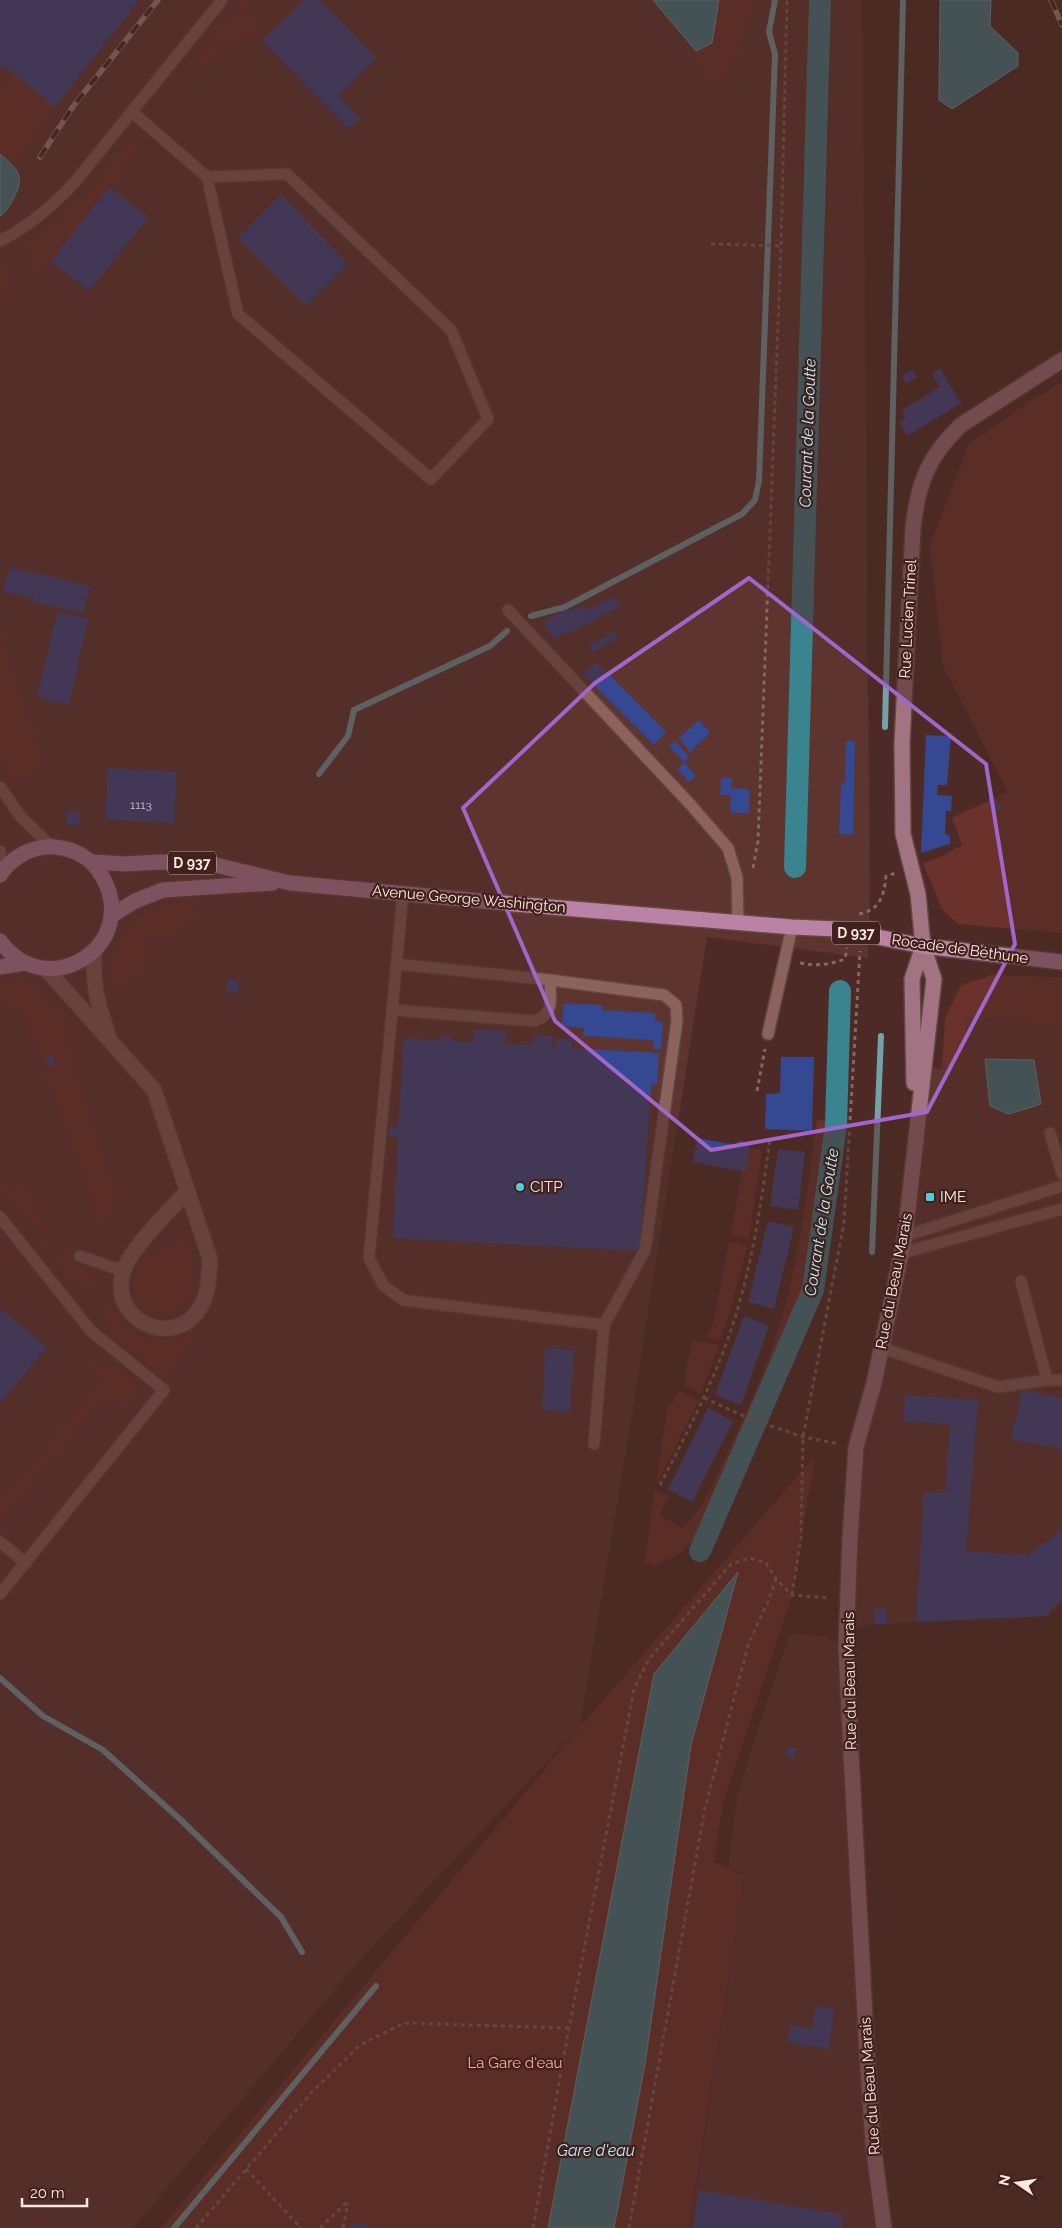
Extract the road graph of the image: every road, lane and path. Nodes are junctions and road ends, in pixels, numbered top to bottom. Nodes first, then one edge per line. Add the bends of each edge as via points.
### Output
1 (222, 0) edge
2 (787, 0) edge
3 (132, 112) junction
4 (206, 178) junction
5 (0, 241) edge
6 (711, 244) dead end
7 (781, 246) junction
8 (1062, 360) edge
9 (508, 610) dead end
10 (0, 787) edge
11 (52, 847) junction
12 (0, 852) edge
13 (92, 862) junction
14 (1, 872) edge
15 (737, 877) junction
16 (290, 883) junction
17 (403, 894) junction
18 (649, 915) joint
19 (111, 916) junction
20 (738, 923) junction
21 (792, 928) junction
22 (860, 934) junction
23 (0, 941) edge
24 (923, 946) junction
25 (94, 951) junction
26 (1062, 962) edge
27 (24, 963) junction
28 (396, 964) junction
29 (0, 967) edge
30 (46, 969) junction
31 (550, 980) junction
32 (392, 1010) junction
33 (768, 1034) joint
34 (111, 1043) junction
35 (757, 1091) dead end
36 (1050, 1133) dead end
37 (770, 1139) dead end
38 (915, 1140) junction
39 (1062, 1174) edge
40 (1062, 1186) edge
41 (187, 1191) junction
42 (1062, 1209) edge
43 (0, 1217) edge
44 (905, 1236) junction
45 (902, 1253) junction
46 (80, 1256) dead end
47 (123, 1271) junction
48 (1021, 1282) dead end
49 (604, 1325) junction
50 (882, 1348) junction
51 (1047, 1380) junction
52 (1062, 1380) edge
53 (704, 1398) junction
54 (803, 1437) junction
55 (594, 1444) dead end
56 (856, 1447) junction
57 (660, 1485) dead end
58 (0, 1542) edge
59 (26, 1563) junction
60 (776, 1579) junction
61 (0, 1594) edge
62 (792, 1595) junction
63 (848, 1600) junction
64 (569, 2028) junction
65 (246, 2169) junction
66 (196, 2228) edge
67 (302, 2228) edge
68 (320, 2228) edge
69 (343, 2228) edge
70 (533, 2228) edge
71 (629, 2228) edge
72 (884, 2228) edge

1 - 3 lane
2 - 7 path
3 - 4 lane
3 - 5 lane via 55,204
4 - 4 lane via 238,314 432,479 488,419 451,330 287,174
6 - 7 path
7 - 15 path via 758,841 752,870
8 - 24 street, Rue Lucien Trinel via 961,425 940,447 918,491 913,528 902,743 903,834 918,894
9 - 15 lane via 728,848
10 - 11 lane via 20,817
11 - 13 main road via 76,852
11 - 14 main road via 24,853
12 - 14 lane
13 - 16 main road, Avenue George Washington / D 937 via 211,864
13 - 19 main road via 107,884
15 - 20 lane
16 - 17 main road, Avenue George Washington / D 937
16 - 19 main road, Avenue George Washington / D 937 via 163,890 135,901
17 - 18 main road, Avenue George Washington / D 937
17 - 28 lane
18 - 20 main road, Rocade de Béthune / D 937
19 - 25 main road via 108,929
20 - 21 main road, Rocade de Béthune / D 937
21 - 22 main road, Rocade de Béthune / D 937 via 837,929
21 - 33 lane
22 - 24 main road, Rocade de Béthune / D 937
22 - 54 path via 844,1223
23 - 27 main road via 8,952
24 - 26 main road, Rocade de Béthune / D 937
24 - 38 street, Rue du Beau Marais via 912,979
24 - 38 street, Rue du Beau Marais via 934,980
25 - 30 main road via 80,962
25 - 34 street via 96,1000
27 - 29 main road
27 - 30 main road
28 - 31 lane
28 - 32 lane
30 - 34 street
31 - 32 lane via 550,1010 534,1021
31 - 49 lane via 664,995 676,1005 677,1021 645,1250
32 - 49 lane via 369,1258 383,1285 403,1300
33 - 35 path
34 - 41 street via 154,1090
36 - 39 lane
37 - 53 path via 760,1213 737,1311
38 - 44 street, Rue du Beau Marais
40 - 44 lane
41 - 47 street via 132,1254
41 - 47 street via 210,1259 209,1280 202,1304 193,1318 167,1330 140,1322 122,1300 120,1284
42 - 45 lane
43 - 59 lane via 91,1332 164,1390
44 - 45 street, Rue du Beau Marais
45 - 50 street, Rue du Beau Marais
46 - 47 lane
48 - 51 lane
49 - 55 lane
50 - 51 lane via 998,1387
50 - 56 street, Rue du Beau Marais
51 - 52 lane
53 - 54 path
53 - 57 path
54 - 56 path
54 - 62 path via 801,1538
56 - 63 street, Rue du Beau Marais
58 - 59 lane
59 - 61 lane
60 - 62 path
60 - 64 path via 766,1563 750,1558 731,1564 649,1659 634,1689
60 - 71 path via 748,1642 705,1808
62 - 63 path
63 - 72 street, Rue du Beau Marais via 847,1657 867,2054 873,2144
64 - 65 path via 404,2023 360,2045 312,2092
64 - 70 path
65 - 66 path
65 - 67 path
68 - 69 path via 348,2201

